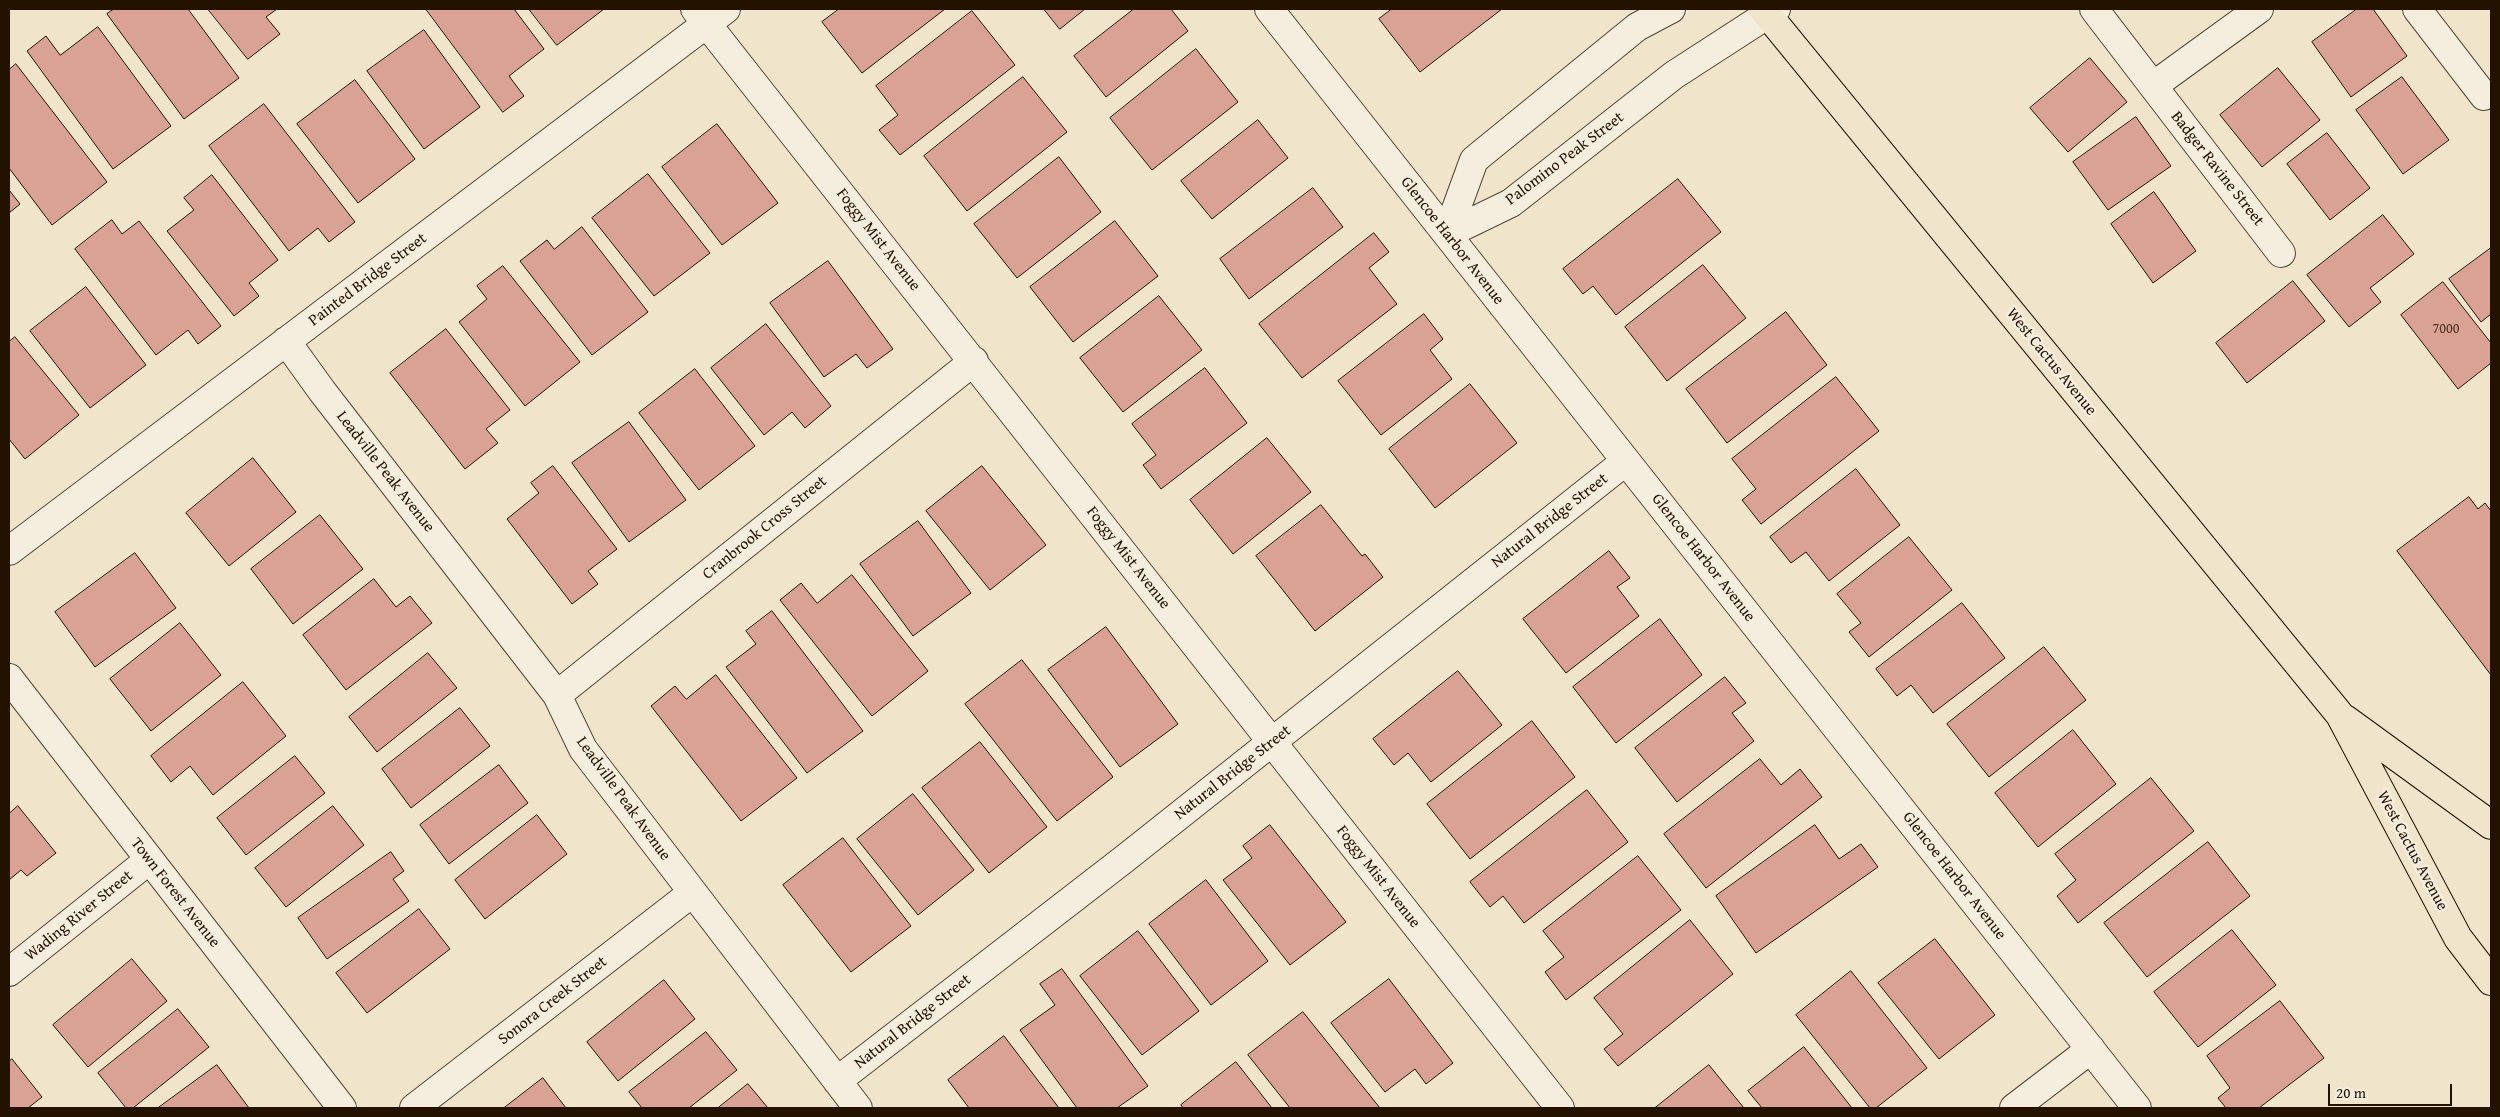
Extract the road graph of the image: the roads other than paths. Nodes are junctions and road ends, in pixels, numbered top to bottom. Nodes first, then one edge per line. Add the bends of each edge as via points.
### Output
1 (1269, 9) edge
2 (1671, 9) edge
3 (2094, 9) edge
4 (2259, 9) edge
5 (2417, 9) edge
6 (1768, 10) edge
7 (709, 14) edge
8 (2153, 86) junction
9 (2484, 96) dead end
10 (1446, 234) junction
11 (2281, 253) dead end
12 (286, 342) junction
13 (974, 361) junction
14 (1626, 461) junction
15 (9, 551) edge
16 (9, 678) edge
17 (557, 695) junction
18 (2340, 715) junction
19 (1272, 742) junction
20 (2491, 825) edge
21 (149, 860) junction
22 (692, 893) junction
23 (9, 972) edge
24 (2491, 981) edge
25 (2091, 1049) junction
26 (837, 1081) junction
27 (1546, 1103) edge
28 (342, 1108) edge
29 (414, 1108) edge
30 (858, 1108) edge
31 (2014, 1108) edge
32 (2138, 1108) edge

1 - 10 street, Glencoe Harbor Avenue
2 - 10 street via 1636,27 1474,160
3 - 8 street, Badger Ravine Street
4 - 8 street
5 - 9 street
6 - 10 street, Palomino Peak Street via 1674,75 1511,203
6 - 18 main road, West Cactus Avenue
7 - 12 street, Painted Bridge Street
7 - 13 street, Foggy Mist Avenue
8 - 11 street, Badger Ravine Street
10 - 14 street, Glencoe Harbor Avenue
12 - 15 street, Painted Bridge Street
12 - 17 street, Leadville Peak Avenue
13 - 17 street, Cranbrook Cross Street
13 - 19 street, Foggy Mist Avenue
14 - 19 street, Natural Bridge Street
14 - 25 street, Glencoe Harbor Avenue
16 - 21 street, Town Forest Avenue
17 - 22 street, Leadville Peak Avenue via 583,749
18 - 20 main road, West Cactus Avenue
18 - 24 main road, West Cactus Avenue via 2458,938
19 - 26 street, Natural Bridge Street
19 - 27 street, Foggy Mist Avenue
21 - 23 street, Wading River Street
21 - 28 street, Town Forest Avenue
22 - 26 street, Leadville Peak Avenue
22 - 29 street, Sonora Creek Street
25 - 31 street
25 - 32 street, Glencoe Harbor Avenue
26 - 30 street, Leadville Peak Avenue

